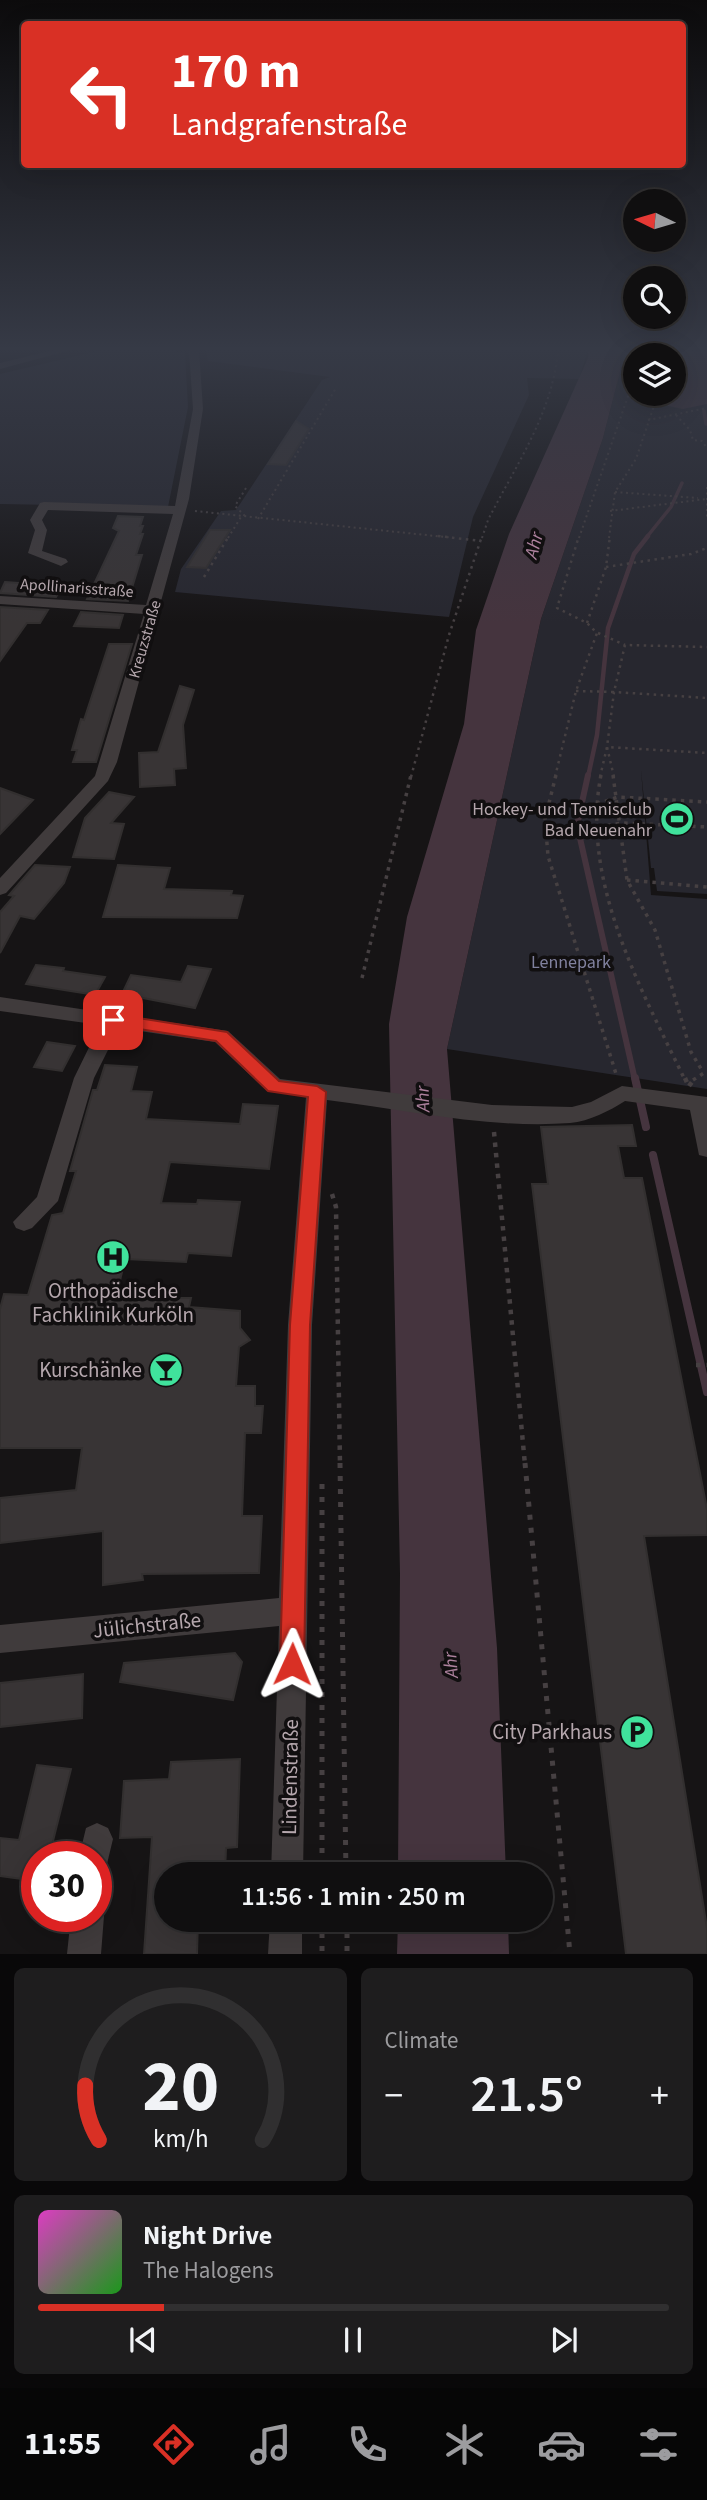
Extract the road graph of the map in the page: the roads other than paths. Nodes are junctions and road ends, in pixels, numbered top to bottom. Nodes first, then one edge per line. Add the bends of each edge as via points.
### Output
1 (192, 441) edge
2 (180, 510) junction
3 (61, 562) dead end
4 (0, 600) edge
5 (153, 610) junction
6 (0, 889) edge
7 (0, 1004) edge
8 (113, 1020) junction
9 (317, 1092) junction
10 (699, 1098) edge
11 (706, 1145) edge
12 (24, 1222) dead end
13 (293, 1611) junction
14 (0, 1639) edge
15 (287, 1862) edge
16 (86, 1932) edge
17 (286, 1932) edge
18 (84, 1954) edge
19 (285, 1954) edge

1 - 2 street, Kreuzstraße
2 - 3 street via 44,506 36,520 41,530 35,553
2 - 5 street, Kreuzstraße
4 - 5 street, Apollinarisstraße
5 - 6 street, Kreuzstraße via 102,778
7 - 8 street
8 - 9 street via 221,1036 274,1086
8 - 12 street via 84,1078 47,1201
9 - 10 street via 492,1113 572,1115 633,1093
9 - 13 street, Lindenstraße via 300,1325
10 - 11 street
13 - 14 street, Jülichstraße
13 - 15 street, Lindenstraße
16 - 18 street
17 - 19 street

